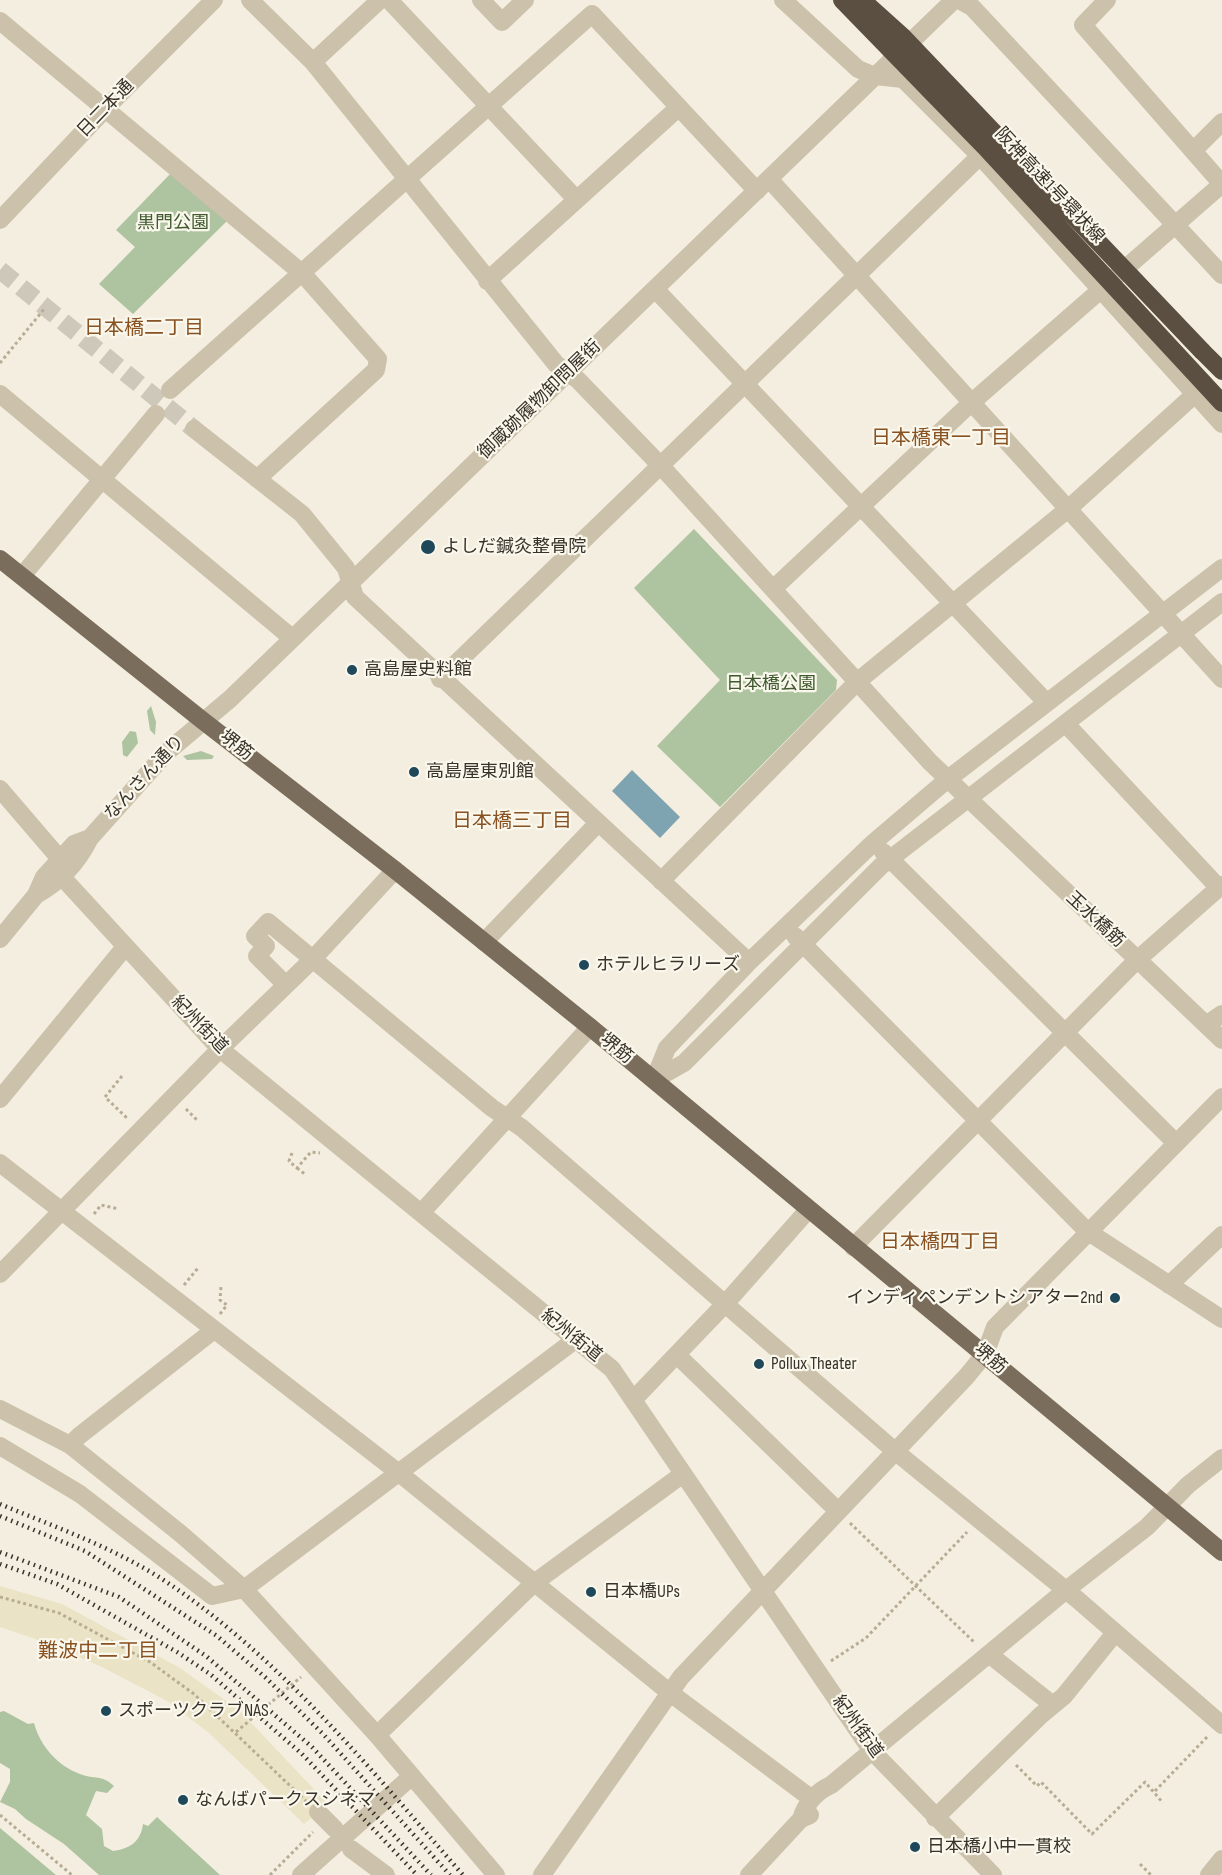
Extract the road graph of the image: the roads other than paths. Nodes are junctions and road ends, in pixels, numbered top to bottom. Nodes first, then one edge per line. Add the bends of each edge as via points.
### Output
1 (214, 0) edge
2 (250, 0) edge
3 (380, 0) edge
4 (389, 0) edge
5 (481, 0) edge
6 (525, 0) edge
7 (783, 0) edge
8 (842, 0) edge
9 (862, 0) edge
10 (954, 0) edge
11 (959, 0) edge
12 (1107, 0) edge
13 (0, 21) edge
14 (313, 62) junction
15 (875, 76) junction
16 (489, 107) junction
17 (106, 108) junction
18 (678, 108) junction
19 (1222, 122) edge
20 (1193, 151) junction
21 (980, 156) junction
22 (408, 180) junction
23 (1222, 184) edge
24 (764, 186) junction
25 (576, 199) junction
26 (0, 220) edge
27 (1175, 224) junction
28 (303, 274) junction
29 (1222, 275) edge
30 (857, 276) junction
31 (487, 281) junction
32 (1101, 288) junction
33 (656, 290) junction
34 (1222, 371) edge
35 (567, 373) junction
36 (746, 383) junction
37 (170, 390) dead end
38 (0, 394) edge
39 (1194, 394) junction
40 (971, 403) junction
41 (1222, 404) edge
42 (156, 414) dead end
43 (1222, 424) edge
44 (194, 429) tunnel mouth
45 (661, 466) junction
46 (103, 479) junction
47 (257, 479) junction
48 (860, 507) junction
49 (1068, 509) junction
50 (0, 559) edge
51 (1222, 568) edge
52 (22, 576) junction
53 (351, 582) junction
54 (773, 589) junction
55 (1222, 602) edge
56 (951, 603) junction
57 (1163, 615) junction
58 (1180, 636) junction
59 (292, 638) junction
60 (440, 679) junction
61 (1222, 679) edge
62 (858, 681) junction
63 (1047, 704) junction
64 (202, 720) junction
65 (1066, 724) junction
66 (948, 779) junction
67 (0, 789) edge
68 (968, 799) junction
69 (598, 823) junction
70 (873, 843) junction
71 (890, 859) junction
72 (61, 868) junction
73 (395, 870) junction
74 (662, 880) junction
75 (1220, 887) edge
76 (785, 927) junction
77 (0, 939) edge
78 (484, 942) junction
79 (803, 943) junction
80 (125, 947) junction
81 (312, 960) junction
82 (1137, 960) junction
83 (749, 962) junction
84 (286, 985) junction
85 (1222, 1014) edge
86 (1206, 1025) junction
87 (590, 1027) junction
88 (1065, 1031) junction
89 (1222, 1040) edge
90 (220, 1049) junction
91 (654, 1080) junction
92 (1222, 1097) edge
93 (0, 1100) edge
94 (507, 1118) junction
95 (978, 1119) junction
96 (1176, 1143) junction
97 (0, 1163) edge
98 (808, 1210) junction
99 (61, 1212) junction
100 (421, 1213) junction
101 (1087, 1231) junction
102 (1222, 1235) edge
103 (853, 1247) junction
104 (0, 1274) edge
105 (1169, 1285) junction
106 (725, 1304) junction
107 (1219, 1312) edge
108 (214, 1330) junction
109 (575, 1340) junction
110 (985, 1354) junction
111 (677, 1355) junction
112 (634, 1399) junction
113 (0, 1409) edge
114 (70, 1445) junction
115 (0, 1446) edge
116 (897, 1452) junction
117 (1222, 1458) edge
118 (399, 1473) junction
119 (683, 1474) junction
120 (1167, 1505) junction
121 (838, 1511) junction
122 (1222, 1552) edge
123 (534, 1583) junction
124 (244, 1589) junction
125 (1066, 1590) junction
126 (762, 1592) junction
127 (1114, 1633) junction
128 (983, 1650) junction
129 (669, 1692) junction
130 (1053, 1705) junction
131 (1221, 1724) edge
132 (377, 1735) junction
133 (871, 1750) junction
134 (412, 1776) junction
135 (831, 1785) junction
136 (813, 1799) junction
137 (935, 1818) junction
138 (801, 1819) junction
139 (351, 1849) dead end
140 (1222, 1859) edge
141 (301, 1875) edge
142 (386, 1875) edge
143 (496, 1875) edge
144 (542, 1875) edge
145 (749, 1875) edge
146 (993, 1875) edge
147 (1209, 1875) edge

1 - 17 street, 日二本通
2 - 14 street, 玉水橋筋
3 - 14 street
4 - 16 street
5 - 6 street via 502,22
7 - 15 street via 858,69
8 - 41 highway, 阪神高速1号環状線, bridge via 984,146
9 - 34 highway, bridge via 903,37
10 - 15 street, 御蔵跡履物卸問屋街
11 - 27 street via 972,8
12 - 20 street via 1083,25
13 - 17 street
14 - 22 street, 玉水橋筋
15 - 21 street via 903,80
15 - 24 street, 御蔵跡履物卸問屋街
16 - 18 street via 592,14
16 - 22 street
16 - 25 street
17 - 26 street, 日二本通
17 - 28 street
18 - 24 street
18 - 25 street
19 - 20 street
20 - 23 street
21 - 30 street
21 - 32 street
22 - 28 street
22 - 31 street, 玉水橋筋
23 - 27 street
24 - 30 street
24 - 33 street, 御蔵跡履物卸問屋街
25 - 31 street
27 - 29 street
27 - 32 street
28 - 37 street
28 - 47 street via 378,359 376,370
30 - 36 street
30 - 40 street
31 - 35 street, 玉水橋筋
32 - 39 street
32 - 40 street
33 - 35 street, 御蔵跡履物卸問屋街
33 - 36 street
35 - 45 street, 玉水橋筋
35 - 53 street, 御蔵跡履物卸問屋街
36 - 45 street
36 - 48 street
38 - 46 street
39 - 43 street
39 - 49 street
40 - 48 street
40 - 49 street
42 - 46 street
44 - 47 street
45 - 54 street, 玉水橋筋
45 - 60 street
46 - 52 street
46 - 59 street
47 - 53 street via 302,514 346,568
48 - 54 street
48 - 56 street
49 - 56 street
49 - 57 street
50 - 52 main road, 堺筋
51 - 57 street
52 - 64 main road, 堺筋
53 - 59 street, 御蔵跡履物卸問屋街
53 - 60 street via 354,597
54 - 62 street, 玉水橋筋
55 - 58 street
56 - 62 street
56 - 63 street
57 - 58 street
57 - 63 street
58 - 61 street
58 - 65 street
59 - 64 street, 御蔵跡履物卸問屋街 via 230,699
60 - 69 street
62 - 66 street, 玉水橋筋
62 - 74 street
63 - 66 street
64 - 72 street, なんさん通り via 167,752 90,838 82,854
64 - 73 main road, 堺筋
65 - 68 street
65 - 75 street
66 - 68 street, 玉水橋筋
66 - 70 street
67 - 72 street, 紀州街道
68 - 71 street
68 - 82 street, 玉水橋筋
69 - 74 street
69 - 78 street
70 - 71 street
70 - 76 street
71 - 79 street
71 - 88 street
72 - 77 street, なんさん通り via 53,885 36,895
72 - 80 street, 紀州街道
73 - 78 main road, 堺筋
73 - 81 street
74 - 83 street
75 - 82 street
76 - 79 street
76 - 83 street
78 - 87 main road, 堺筋
79 - 91 street via 684,1063
79 - 95 street
80 - 90 street, 紀州街道
80 - 93 street
81 - 84 street
81 - 84 street via 268,922 255,936 266,946 256,956
81 - 94 street
82 - 86 street, 玉水橋筋
82 - 88 street
83 - 91 street via 667,1048
84 - 90 street
85 - 86 street
86 - 89 street, 玉水橋筋
87 - 91 main road, 堺筋
87 - 94 street
88 - 95 street
88 - 96 street
90 - 99 street
90 - 100 street, 紀州街道
91 - 98 main road, 堺筋
92 - 96 street
94 - 100 street
94 - 106 street
95 - 101 street
95 - 103 street
96 - 101 street
97 - 99 street
98 - 103 main road, 堺筋
98 - 106 street
99 - 104 street
99 - 108 street
100 - 109 street, 紀州街道
101 - 105 street
101 - 110 street via 995,1327
102 - 105 street
103 - 110 main road, 堺筋
105 - 107 street
106 - 111 street
106 - 116 street
108 - 114 street
108 - 118 street
109 - 112 street, 紀州街道 via 612,1370
109 - 118 street
110 - 116 street
110 - 120 main road, 堺筋
111 - 112 street
111 - 121 street
112 - 119 street, 紀州街道
113 - 114 street
114 - 124 street
115 - 124 street via 80,1494 212,1596
116 - 121 street
116 - 125 street
117 - 120 street
118 - 123 street
118 - 124 street
119 - 123 street
119 - 126 street, 紀州街道
120 - 122 main road, 堺筋
120 - 125 street via 1147,1527
121 - 126 street
123 - 129 street
123 - 132 street
124 - 132 street
125 - 127 street
125 - 128 street
126 - 129 street
126 - 133 street, 紀州街道
127 - 130 street
127 - 131 street
128 - 130 street
128 - 133 street
129 - 136 street
129 - 144 street
130 - 137 street
132 - 134 street
133 - 135 street
133 - 137 street, 紀州街道
134 - 141 street
134 - 143 street
135 - 136 street
135 - 138 street via 810,1815
136 - 138 street
137 - 146 street, 紀州街道
138 - 145 street
139 - 142 street
140 - 147 street

